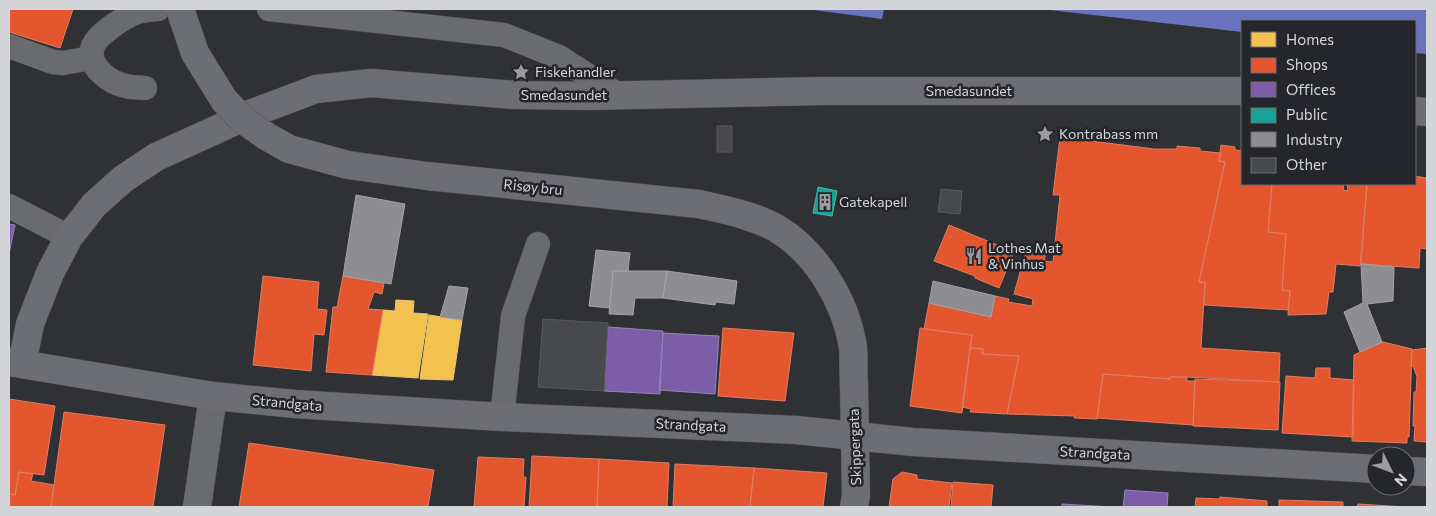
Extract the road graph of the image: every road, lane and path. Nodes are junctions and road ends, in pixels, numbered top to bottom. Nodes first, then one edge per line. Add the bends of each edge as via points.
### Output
1 (158, 9) edge
2 (180, 9) edge
3 (269, 9) edge
4 (9, 46) edge
5 (91, 58) junction
6 (145, 88) dead end
7 (1241, 91) edge
8 (620, 96) junction
9 (9, 206) edge
10 (70, 237) junction
11 (538, 244) dead end
12 (15, 363) edge
13 (854, 386) joint
14 (213, 396) junction
15 (502, 417) junction
16 (854, 437) junction
17 (1366, 468) edge
18 (197, 507) edge
19 (854, 507) edge

1 - 5 lane via 137,12 120,21 93,45
2 - 13 street, Risøy bru, bridge via 195,53 224,100 242,119 289,149 348,165 427,176 699,204 743,214 776,228 805,250 829,284 844,315 852,348
3 - 8 lane via 504,35 559,57
4 - 5 lane via 53,62
5 - 6 lane via 111,80 126,87
7 - 8 street, Smedasundet via 814,91
8 - 10 street, Smedasundet via 515,95 371,83 316,89 255,112 156,157 123,179 94,206
9 - 10 lane
10 - 12 street, Smedasundet via 50,273
11 - 15 lane via 513,316
12 - 14 street, Strandgata
13 - 16 street, Skippergata
14 - 15 street, Strandgata
14 - 18 street
15 - 16 street, Strandgata via 796,430
16 - 17 street, Strandgata
16 - 19 street, Skippergata

